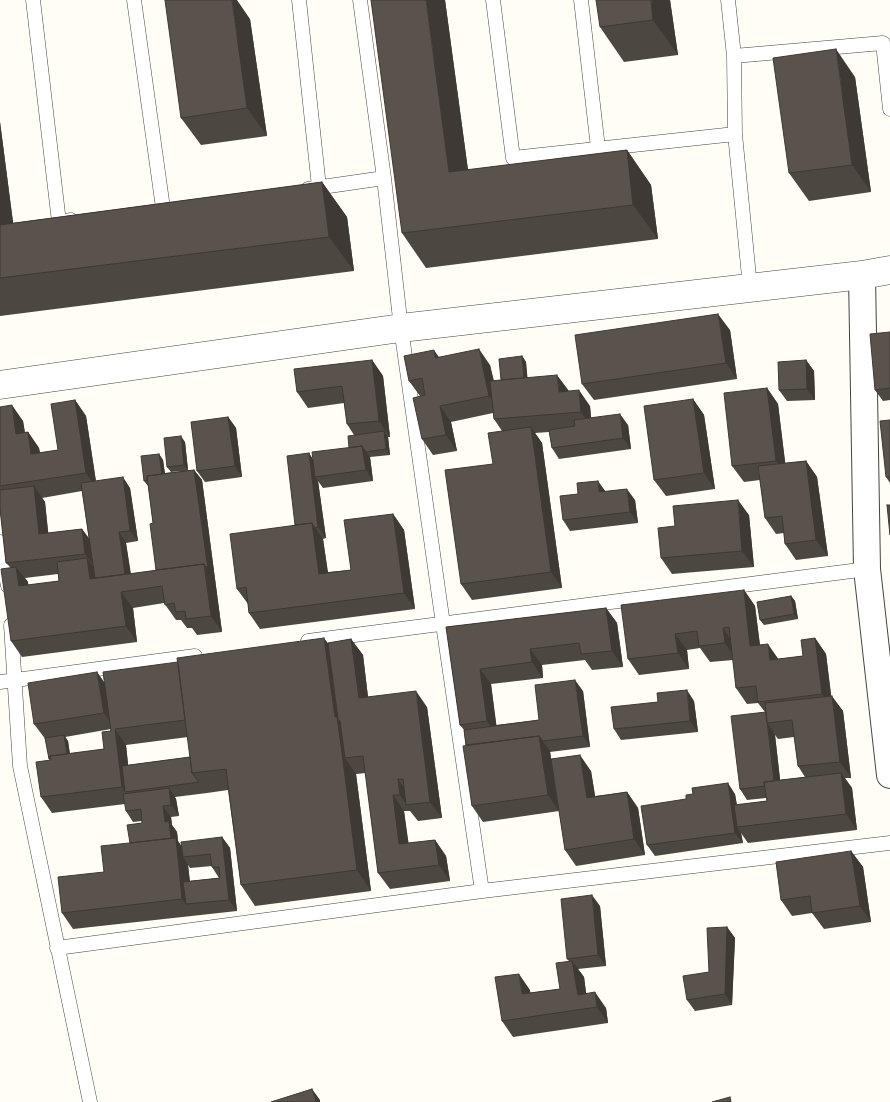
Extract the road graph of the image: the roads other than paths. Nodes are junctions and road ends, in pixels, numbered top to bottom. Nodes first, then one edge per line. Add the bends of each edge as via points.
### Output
1 (33, 0) edge
2 (134, 0) edge
3 (299, 0) edge
4 (360, 0) edge
5 (493, 0) edge
6 (580, 0) edge
7 (728, 0) edge
8 (734, 56) junction
9 (890, 109) edge
10 (736, 134) junction
11 (598, 148) junction
12 (384, 178) junction
13 (319, 187) junction
14 (300, 190) edge
15 (163, 208) edge
16 (87, 218) edge
17 (890, 270) edge
18 (862, 275) junction
19 (750, 287) junction
20 (401, 328) junction
21 (0, 385) edge
22 (0, 542) edge
23 (867, 569) junction
24 (443, 624) junction
25 (297, 643) edge
26 (209, 654) edge
27 (14, 680) junction
28 (0, 682) edge
29 (890, 775) edge
30 (890, 843) edge
31 (482, 891) junction
32 (57, 948) junction
33 (90, 1102) edge

1 - 16 lane via 59,222
2 - 15 lane
3 - 13 lane
4 - 12 lane
5 - 11 lane via 513,158
6 - 11 lane
7 - 8 lane
8 - 9 lane via 882,43
8 - 10 lane
10 - 11 lane
10 - 19 lane
12 - 13 lane
12 - 20 lane
13 - 14 lane
17 - 18 street
18 - 19 street
18 - 23 street
19 - 20 street
20 - 21 street
20 - 24 lane
22 - 27 lane via 10,593
23 - 24 lane
23 - 29 street
24 - 25 lane
24 - 31 lane
26 - 27 lane
27 - 28 lane
27 - 32 lane via 20,766
30 - 31 lane
31 - 32 lane
32 - 33 lane

